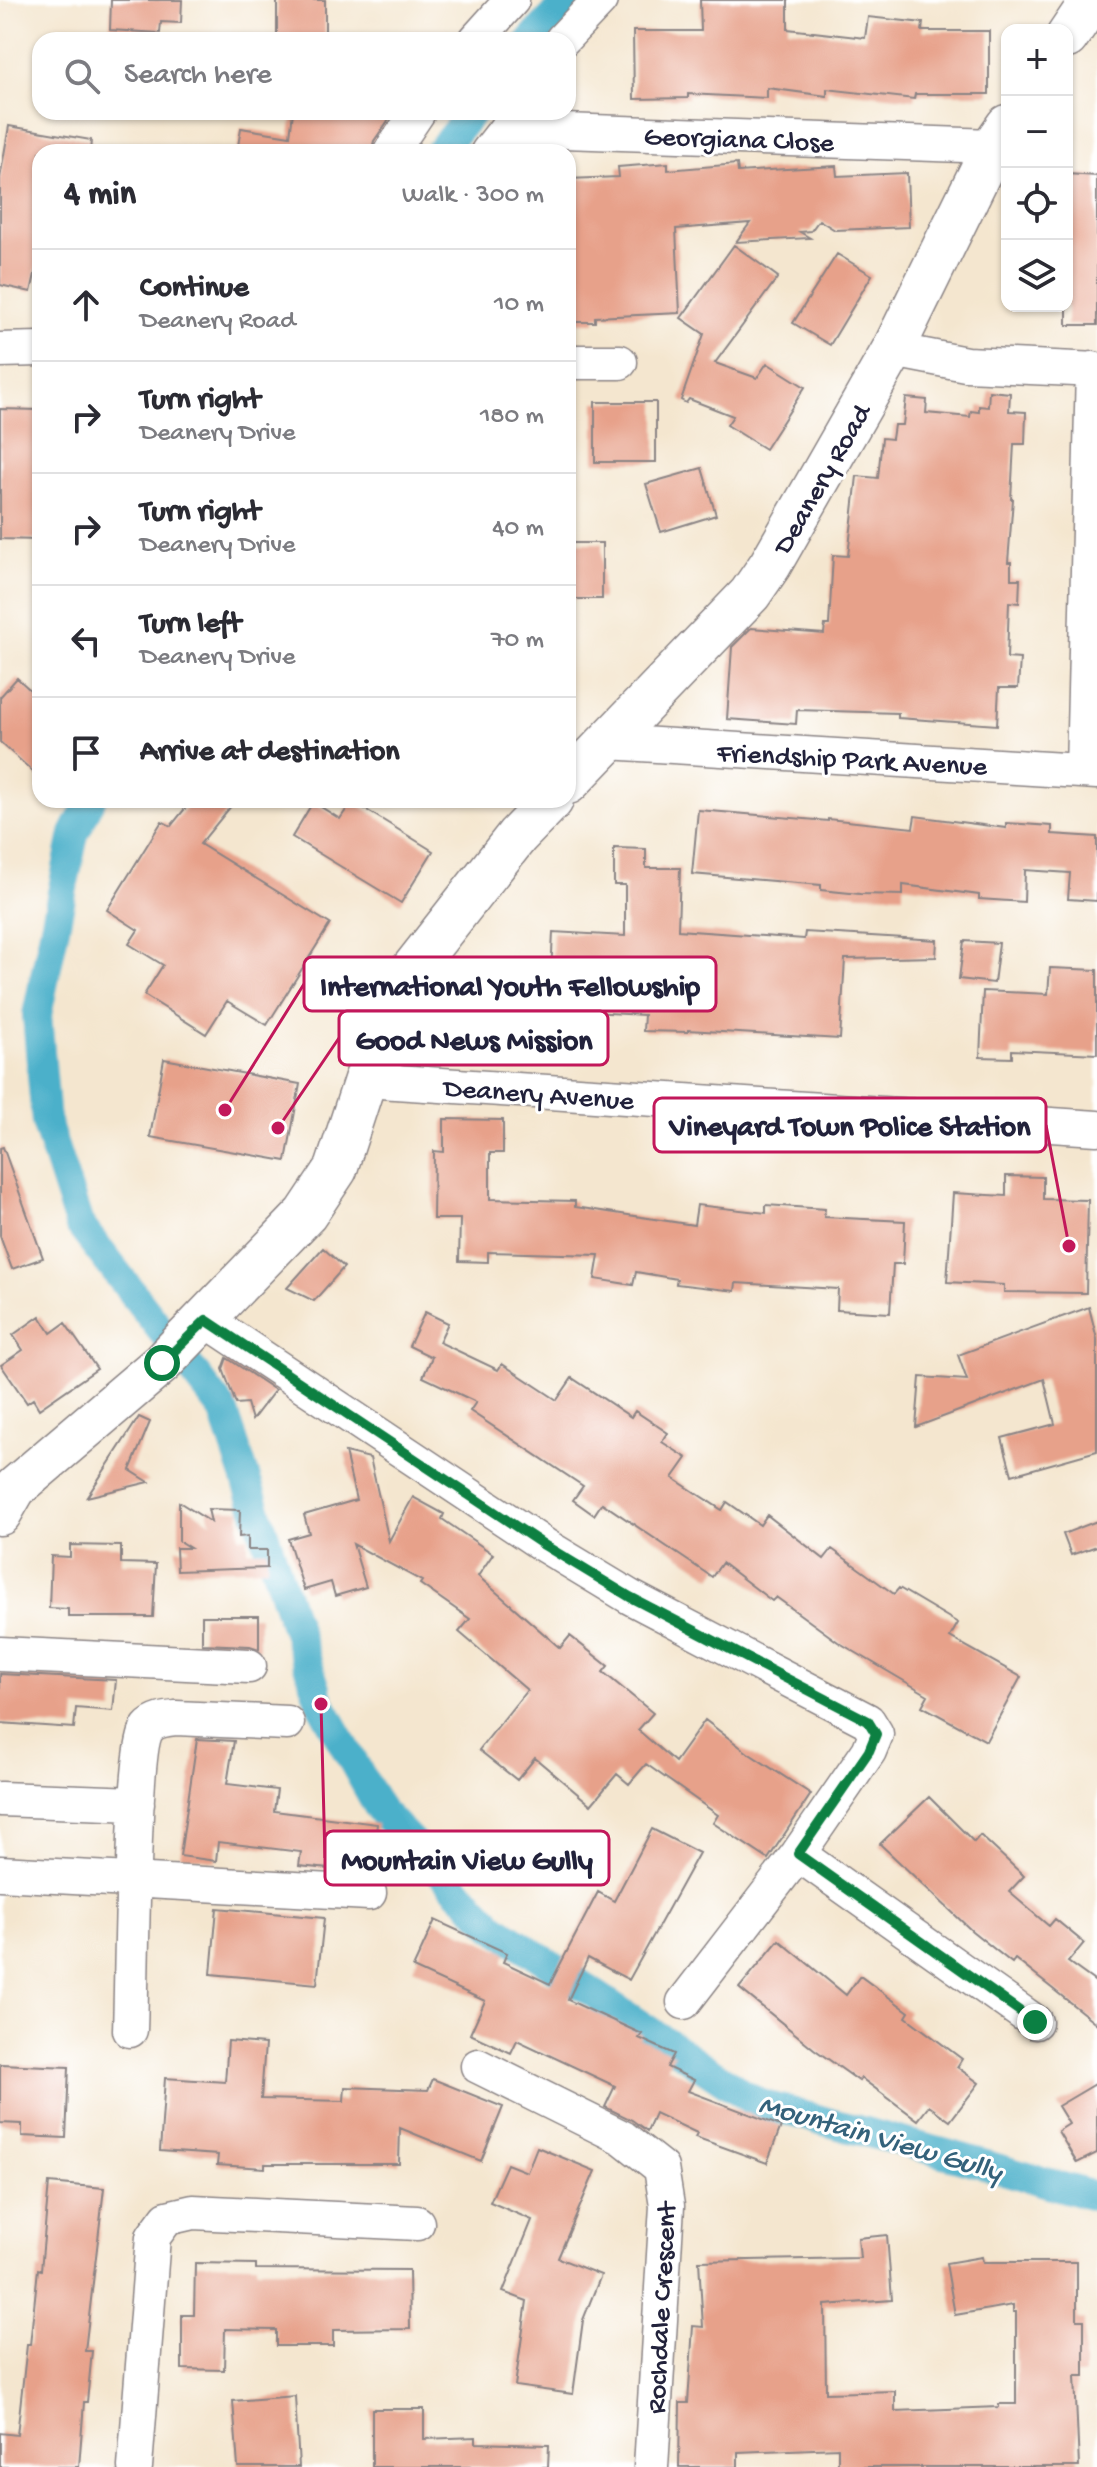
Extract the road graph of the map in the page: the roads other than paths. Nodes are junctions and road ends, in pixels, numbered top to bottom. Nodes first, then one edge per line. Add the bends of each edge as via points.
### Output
1 (512, 0) edge
2 (600, 0) edge
3 (1092, 0) edge
4 (1073, 28) edge
5 (483, 32) edge
6 (570, 32) edge
7 (413, 120) edge
8 (504, 131) edge
9 (1000, 136) edge
10 (396, 144) edge
11 (32, 349) edge
12 (0, 350) edge
13 (893, 350) junction
14 (576, 362) edge
15 (620, 362) dead end
16 (1095, 370) edge
17 (608, 742) junction
18 (1090, 772) edge
19 (576, 775) edge
20 (544, 808) edge
21 (365, 1080) junction
22 (1097, 1128) edge
23 (206, 1320) junction
24 (5, 1494) edge
25 (0, 1654) edge
26 (249, 1666) dead end
27 (287, 1723) dead end
28 (0, 1799) edge
29 (137, 1804) junction
30 (798, 1854) junction
31 (0, 1873) edge
32 (135, 1882) junction
33 (369, 1893) dead end
34 (684, 2002) dead end
35 (1035, 2022) dead end
36 (130, 2030) dead end
37 (478, 2066) dead end
38 (417, 2223) dead end
39 (135, 2467) edge
40 (651, 2467) edge

1 - 5 street
2 - 6 street
3 - 4 street
7 - 10 street
8 - 9 street, Georgiana Close
9 - 13 street, Deanery Road
11 - 12 street
13 - 16 street via 966,364
13 - 17 street, Deanery Road via 750,594
14 - 15 street
16 - 18 street
17 - 18 street, Friendship Park Avenue
17 - 19 street, Deanery Road
20 - 21 street via 414,967
21 - 22 street, Deanery Avenue
21 - 23 street via 329,1180 306,1214
23 - 24 street
23 - 30 street via 544,1545 630,1597 868,1721 876,1734 869,1751
25 - 26 street
27 - 29 street via 160,1719 148,1727 143,1740
28 - 29 street
29 - 32 street
30 - 34 street
30 - 35 street
31 - 32 street
32 - 33 street
32 - 36 street
37 - 40 street, Rochdale Crescent via 623,2138 661,2168 667,2206
38 - 39 street via 193,2212 167,2218 153,2237

